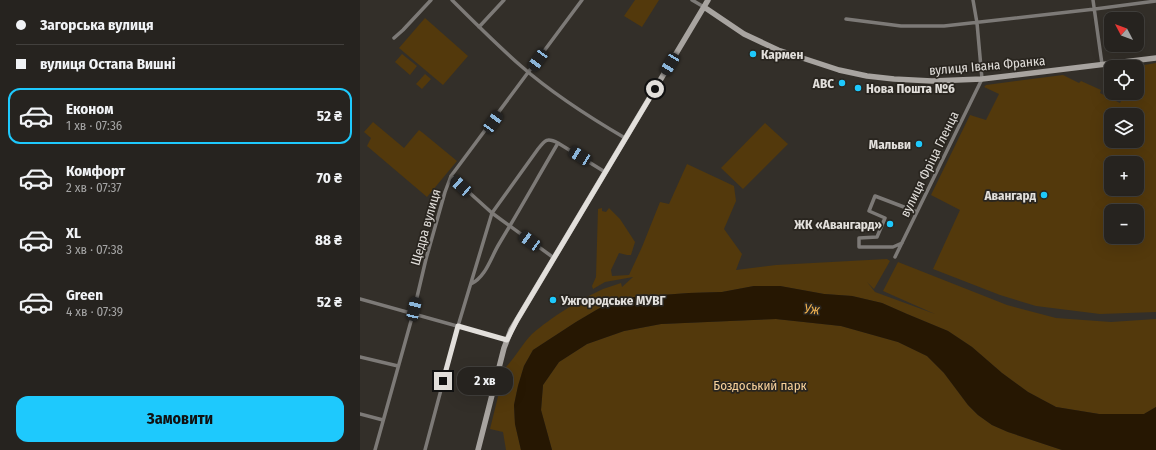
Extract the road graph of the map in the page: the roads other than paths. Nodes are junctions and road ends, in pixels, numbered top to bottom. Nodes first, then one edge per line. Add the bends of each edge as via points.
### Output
1 (431, 0) edge
2 (452, 0) edge
3 (504, 0) edge
4 (582, 0) edge
5 (692, 0) edge
6 (708, 0) edge
7 (973, 0) edge
8 (1093, 0) edge
9 (1156, 1) edge
10 (704, 7) junction
11 (1095, 9) junction
12 (846, 19) dead end
13 (976, 23) junction
14 (479, 27) junction
15 (394, 38) dead end
16 (1156, 58) edge
17 (1102, 64) junction
18 (529, 73) junction
19 (982, 79) junction
20 (625, 138) junction
21 (558, 143) junction
22 (605, 172) junction
23 (451, 176) junction
24 (917, 212) junction
25 (492, 213) junction
26 (510, 227) junction
27 (902, 243) junction
28 (895, 257) dead end
29 (554, 258) junction
30 (471, 284) junction
31 (360, 299) edge
32 (413, 314) junction
33 (458, 326) junction
34 (507, 340) junction
35 (360, 357) edge
36 (398, 366) junction
37 (360, 414) edge
38 (383, 420) junction
39 (375, 450) edge
40 (424, 450) edge
41 (478, 450) edge

1 - 15 street
2 - 14 street
3 - 14 street
4 - 18 street, Щедра вулиця
5 - 10 street, вулиця Івана Франка
6 - 10 street
7 - 13 street
8 - 11 street
9 - 11 street
10 - 19 street, вулиця Івана Франка via 756,40 792,55 840,70 906,80
10 - 20 street
11 - 13 street
11 - 17 street
12 - 13 street via 901,26
13 - 19 street
14 - 18 street
16 - 17 street, вулиця Івана Франка
17 - 19 street, вулиця Івана Франка
18 - 20 street via 577,109
18 - 23 street, Щедра вулиця
19 - 24 street, вулиця Фріца Гленца
20 - 22 street
21 - 22 street
21 - 25 street via 552,139 545,141
21 - 26 street
22 - 29 street
23 - 25 street
23 - 32 street, Щедра вулиця
24 - 27 street, вулиця Фріца Гленца
24 - 27 street via 875,196 869,211 885,218 877,237 859,238 859,247 893,247
25 - 26 street
25 - 30 street
26 - 29 street
26 - 30 street via 477,281
27 - 28 street, вулиця Фріца Гленца
29 - 34 street
30 - 33 street
31 - 32 street
32 - 33 street
32 - 36 street, Щедра вулиця
33 - 34 street
33 - 40 street
34 - 41 street
35 - 36 street
36 - 38 street, Щедра вулиця
37 - 38 street
38 - 39 street, Щедра вулиця

